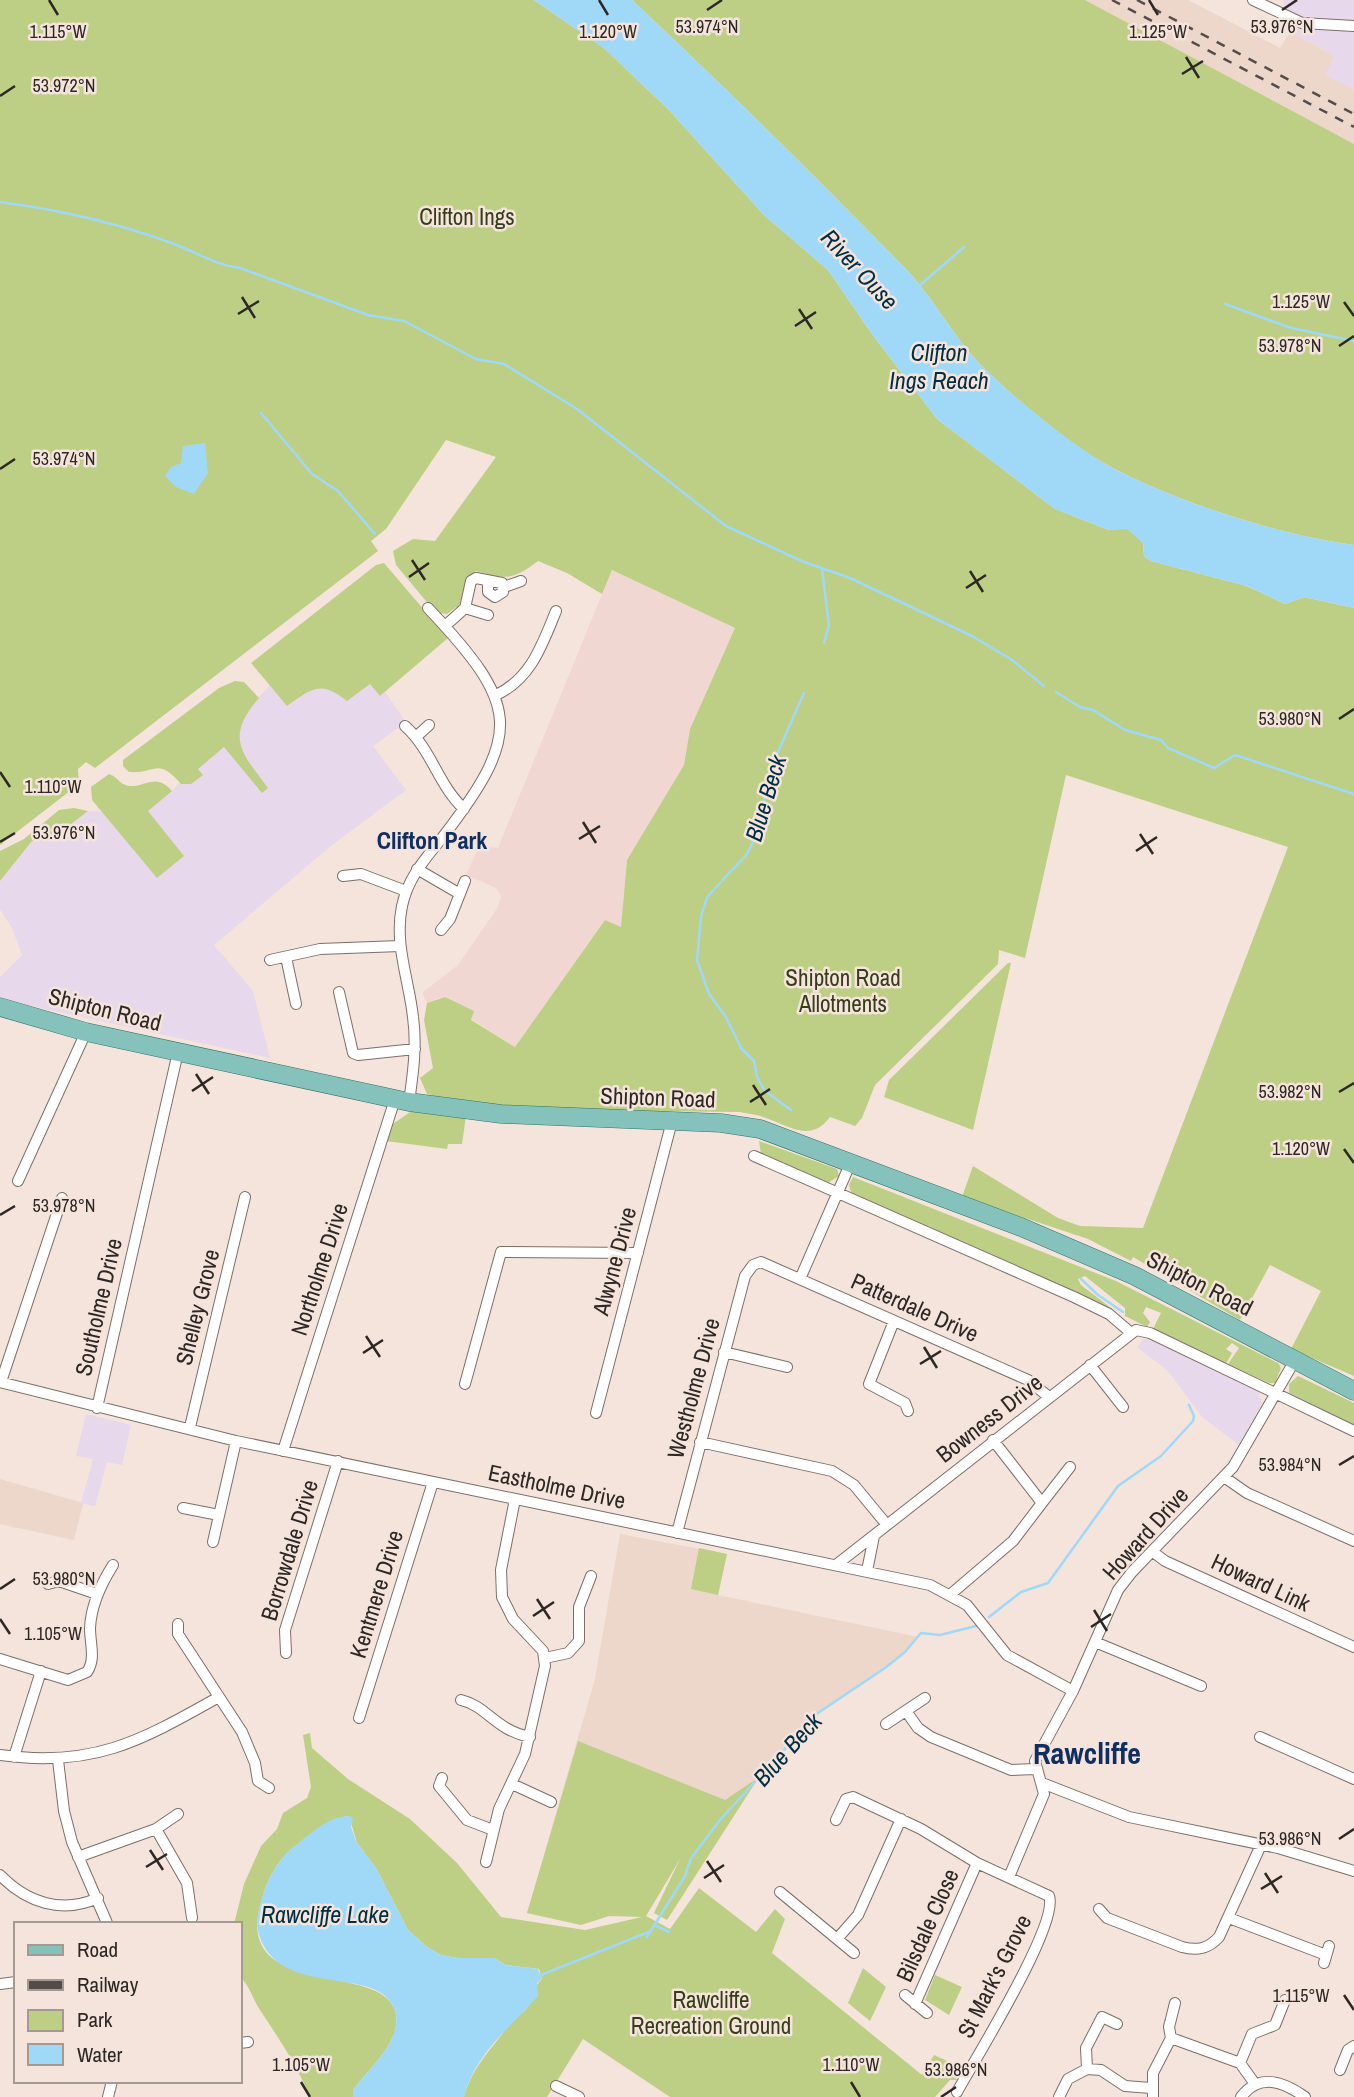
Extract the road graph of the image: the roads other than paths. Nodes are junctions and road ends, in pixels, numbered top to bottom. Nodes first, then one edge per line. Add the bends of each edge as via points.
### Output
1 (1253, 0) edge
2 (1354, 26) edge
3 (521, 581) dead end
4 (428, 608) dead end
5 (463, 611) junction
6 (556, 611) dead end
7 (488, 615) dead end
8 (445, 626) junction
9 (496, 695) junction
10 (429, 725) dead end
11 (405, 726) dead end
12 (416, 736) junction
13 (464, 808) junction
14 (417, 869) junction
15 (343, 876) dead end
16 (465, 881) dead end
17 (407, 891) junction
18 (460, 894) junction
19 (441, 930) dead end
20 (400, 946) junction
21 (286, 957) junction
22 (270, 960) dead end
23 (339, 992) dead end
24 (296, 1004) dead end
25 (0, 1007) edge
26 (86, 1032) junction
27 (415, 1049) junction
28 (178, 1052) junction
29 (402, 1101) junction
30 (672, 1121) junction
31 (754, 1156) dead end
32 (851, 1162) junction
33 (18, 1181) dead end
34 (839, 1194) junction
35 (245, 1197) dead end
36 (62, 1198) dead end
37 (638, 1253) junction
38 (761, 1262) joint
39 (800, 1279) junction
40 (894, 1321) junction
41 (1130, 1332) junction
42 (724, 1352) junction
43 (1295, 1360) junction
44 (1090, 1365) junction
45 (787, 1367) dead end
46 (1, 1382) edge
47 (466, 1384) dead end
48 (1354, 1391) edge
49 (1277, 1392) junction
50 (1049, 1397) junction
51 (909, 1404) dead end
52 (1123, 1407) dead end
53 (97, 1408) junction
54 (596, 1413) dead end
55 (190, 1427) junction
56 (1354, 1431) edge
57 (993, 1440) junction
58 (236, 1441) junction
59 (700, 1442) junction
60 (283, 1451) junction
61 (338, 1461) junction
62 (1070, 1467) dead end
63 (1224, 1477) junction
64 (433, 1482) junction
65 (515, 1499) junction
66 (1042, 1503) junction
67 (183, 1508) dead end
68 (219, 1515) junction
69 (887, 1525) junction
70 (677, 1533) junction
71 (874, 1536) junction
72 (1354, 1541) edge
73 (213, 1542) dead end
74 (1153, 1552) junction
75 (113, 1565) dead end
76 (836, 1565) junction
77 (867, 1571) junction
78 (592, 1583) dead end
79 (48, 1584) dead end
80 (97, 1594) junction
81 (951, 1594) junction
82 (178, 1624) dead end
83 (1095, 1642) junction
84 (1354, 1647) edge
85 (286, 1653) dead end
86 (545, 1658) junction
87 (0, 1659) edge
88 (41, 1671) junction
89 (1201, 1686) dead end
90 (1073, 1691) junction
91 (217, 1698) junction
92 (925, 1698) dead end
93 (469, 1700) dead end
94 (906, 1711) junction
95 (359, 1718) dead end
96 (886, 1724) dead end
97 (530, 1737) junction
98 (1260, 1737) dead end
99 (0, 1755) edge
100 (14, 1757) junction
101 (58, 1760) junction
102 (1035, 1769) junction
103 (1354, 1779) edge
104 (1042, 1783) junction
105 (438, 1784) dead end
106 (512, 1784) junction
107 (269, 1788) dead end
108 (551, 1802) dead end
109 (178, 1814) dead end
110 (901, 1819) junction
111 (836, 1820) dead end
112 (156, 1829) junction
113 (493, 1830) junction
114 (1261, 1844) junction
115 (78, 1857) junction
116 (486, 1862) dead end
117 (977, 1863) junction
118 (1354, 1871) edge
119 (0, 1875) edge
120 (1009, 1877) junction
121 (780, 1892) dead end
122 (98, 1898) junction
123 (789, 1900) junction
124 (1099, 1909) dead end
125 (782, 1910) dead end
126 (1229, 1917) junction
127 (192, 1918) dead end
128 (107, 1922) edge
129 (837, 1939) junction
130 (854, 1953) dead end
131 (1327, 1955) dead end
132 (905, 1995) dead end
133 (1285, 2000) dead end
134 (1175, 2003) dead end
135 (915, 2004) junction
136 (927, 2013) dead end
137 (1118, 2024) dead end
138 (1171, 2038) junction
139 (1354, 2046) edge
140 (1240, 2063) junction
141 (1087, 2069) junction
142 (1340, 2070) dead end
143 (1255, 2084) junction
144 (556, 2086) dead end
145 (957, 2092) dead end
146 (1152, 2092) edge
147 (579, 2097) edge
148 (1059, 2097) edge
149 (1241, 2097) edge
150 (1306, 2097) edge

1 - 2 street via 1302,23
3 - 5 street via 504,587 498,581 476,578 471,581
4 - 8 street
5 - 7 street
5 - 8 street
6 - 9 street via 525,675
8 - 9 street
9 - 13 street, Northolme Drive via 502,719 500,743 486,777
10 - 12 street
11 - 12 street
12 - 13 street via 444,787
13 - 14 street, Northolme Drive
14 - 17 street, Northolme Drive
14 - 18 street
15 - 17 street via 361,874
16 - 18 street
17 - 20 street, Northolme Drive
18 - 19 street
20 - 21 street via 320,949
20 - 27 street, Northolme Drive
21 - 22 street
21 - 24 street
23 - 27 street via 353,1053
25 - 26 main road, Shipton Road
26 - 28 main road, Shipton Road
26 - 33 street
27 - 29 street, Northolme Drive
28 - 29 main road, Shipton Road
28 - 53 street, Southolme Drive
29 - 30 main road, Shipton Road via 551,1117
29 - 60 street, Northolme Drive
30 - 32 main road, Shipton Road via 760,1129
30 - 37 street, Alwyne Drive
31 - 34 street
32 - 34 street
32 - 43 main road, Shipton Road via 1135,1276
34 - 39 street
34 - 41 street via 1074,1297 1109,1314
35 - 55 street, Shelley Grove
36 - 46 street
37 - 47 street via 501,1252
37 - 54 street, Alwyne Drive
38 - 39 street, Patterdale Drive
38 - 42 street, Westholme Drive via 745,1276
39 - 40 street, Patterdale Drive
40 - 50 street, Patterdale Drive via 1028,1380
40 - 51 street via 869,1384
41 - 44 street, Bowness Drive
41 - 49 street via 1150,1333
42 - 45 street
42 - 59 street, Westholme Drive
43 - 48 main road, Shipton Road
43 - 49 street, Howard Drive
44 - 50 street, Bowness Drive
44 - 52 street
46 - 53 street, Eastholme Drive
49 - 56 street
49 - 63 street, Howard Drive
50 - 57 street, Bowness Drive
53 - 55 street, Eastholme Drive
55 - 58 street, Eastholme Drive
57 - 66 street
57 - 69 street, Bowness Drive
58 - 60 street, Eastholme Drive
58 - 68 street
59 - 69 street via 832,1471 854,1485
59 - 70 street, Westholme Drive
60 - 61 street, Eastholme Drive
61 - 64 street, Eastholme Drive
61 - 85 street, Borrowdale Drive via 285,1630
62 - 66 street
63 - 72 street via 1247,1493
63 - 74 street, Howard Drive
64 - 65 street, Eastholme Drive
64 - 95 street, Kentmere Drive
65 - 70 street, Eastholme Drive
65 - 86 street via 501,1570 502,1597 513,1619
66 - 81 street via 1013,1541
67 - 68 street
68 - 73 street
69 - 71 street, Bowness Drive
70 - 76 street, Eastholme Drive
71 - 76 street, Bowness Drive
71 - 77 street
74 - 83 street, Howard Drive via 1125,1580
74 - 84 street, Howard Link
75 - 80 street
76 - 77 street, Eastholme Drive
77 - 81 street, Eastholme Drive
78 - 86 street via 579,1607 575,1648
79 - 80 street via 59,1581
80 - 88 street via 90,1629 92,1666 68,1680
81 - 90 street, Eastholme Drive via 967,1605 1007,1654
82 - 91 street via 178,1634
83 - 89 street
83 - 90 street, Howard Drive
86 - 97 street
87 - 88 street
88 - 100 street
90 - 102 street, Howard Drive via 1040,1748
91 - 101 street via 138,1741
91 - 107 street via 242,1732 258,1781
92 - 94 street
93 - 97 street via 500,1727
94 - 96 street
94 - 102 street via 931,1737 1011,1770
97 - 106 street
98 - 103 street
99 - 100 street
100 - 101 street
101 - 115 street via 64,1811
102 - 104 street
104 - 114 street via 1129,1817
104 - 120 street, St Mark's Grove via 1042,1799
105 - 113 street via 467,1820
106 - 108 street
106 - 113 street
109 - 112 street
110 - 111 street via 849,1796
110 - 117 street
110 - 129 street via 858,1916
112 - 115 street
112 - 127 street via 187,1882
113 - 116 street
114 - 118 street
114 - 126 street
115 - 122 street
117 - 120 street
117 - 135 street, Bilsdale Close
119 - 122 street via 20,1893 46,1904 77,1906
120 - 145 street, St Mark's Grove via 1045,1891 1051,1908 1012,1997
121 - 123 street
122 - 128 street
123 - 125 street
123 - 129 street
124 - 126 street via 1107,1918 1191,1950 1214,1943
126 - 131 street
129 - 130 street
132 - 135 street, Bilsdale Close
133 - 140 street via 1275,2025 1252,2034
134 - 138 street
135 - 136 street, Bilsdale Close
137 - 141 street via 1102,2017 1086,2048
138 - 140 street
138 - 146 street via 1159,2059
139 - 142 street
140 - 143 street
141 - 146 street via 1101,2070 1125,2086
141 - 148 street via 1068,2079
143 - 149 street
143 - 150 street via 1276,2081
144 - 147 street

